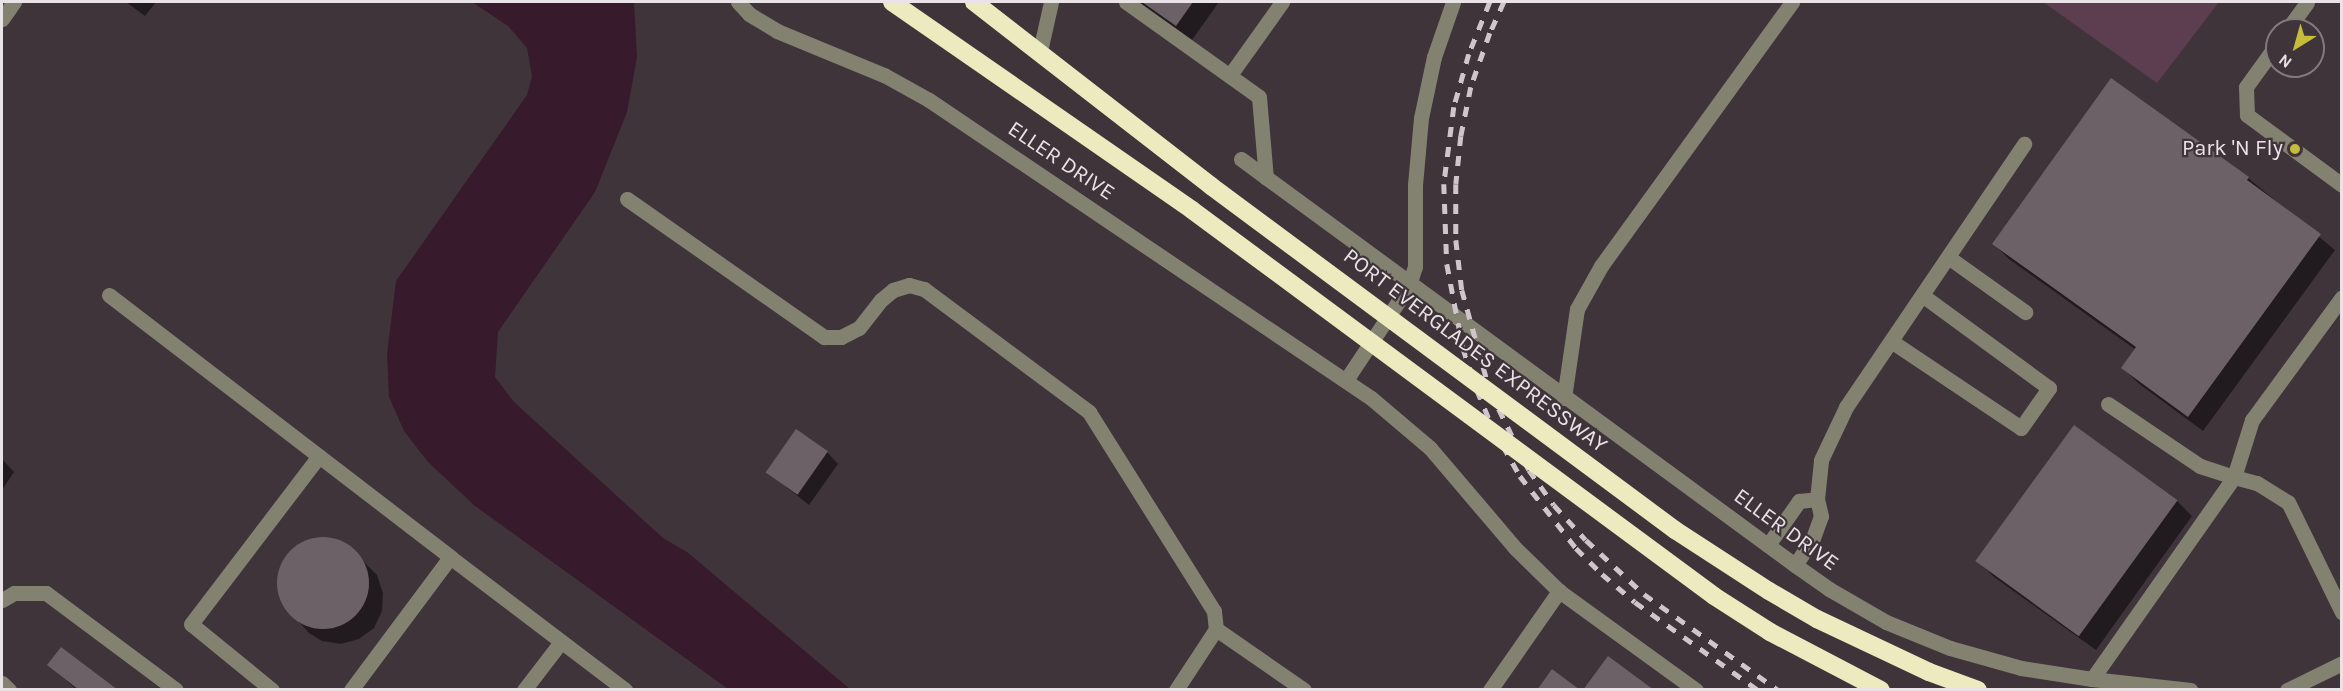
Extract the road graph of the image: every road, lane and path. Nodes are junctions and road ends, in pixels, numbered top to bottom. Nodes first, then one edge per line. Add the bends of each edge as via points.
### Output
1 (14, 2) edge
2 (738, 2) edge
3 (892, 2) edge
4 (974, 2) edge
5 (1051, 2) edge
6 (1126, 2) edge
7 (1282, 2) edge
8 (1453, 2) edge
9 (1791, 2) edge
10 (2307, 2) edge
11 (2296, 18) edge
12 (2, 20) edge
13 (1040, 51) junction
14 (2265, 61) edge
15 (1230, 75) junction
16 (2024, 144) dead end
17 (1241, 159) dead end
18 (1266, 178) junction
19 (2342, 185) edge
20 (627, 199) dead end
21 (1948, 257) junction
22 (1409, 285) junction
23 (109, 295) dead end
24 (1922, 295) junction
25 (2342, 297) edge
26 (2025, 312) dead end
27 (1891, 341) junction
28 (1346, 381) junction
29 (1564, 398) junction
30 (2108, 404) dead end
31 (319, 456) junction
32 (2234, 477) junction
33 (1817, 499) junction
34 (1768, 545) junction
35 (450, 557) junction
36 (1795, 565) junction
37 (1559, 591) junction
38 (2, 600) edge
39 (2342, 612) edge
40 (1216, 629) junction
41 (560, 643) junction
42 (2342, 663) edge
43 (2092, 679) junction
44 (2, 683) edge
45 (9, 690) edge
46 (176, 690) edge
47 (272, 690) edge
48 (351, 690) edge
49 (524, 690) edge
50 (625, 690) edge
51 (1176, 690) edge
52 (1304, 690) edge
53 (1490, 690) edge
54 (1696, 690) edge
55 (1881, 690) edge
56 (1978, 690) edge
57 (2190, 690) edge
58 (2287, 690) edge

1 - 12 street
2 - 28 street, ELLER DRIVE via 749,14 777,31 884,75 929,100
3 - 55 highway, bridge via 1192,210 1714,596 1790,643
4 - 13 highway, PORT EVERGLADES EXPRESSWAY
5 - 13 street
6 - 15 street
7 - 15 street
8 - 22 street via 1434,57 1421,118 1414,185 1416,257
9 - 29 street via 1601,266 1578,309
10 - 11 street
13 - 56 highway, PORT EVERGLADES EXPRESSWAY, bridge via 1211,186 1718,560 1862,642
14 - 19 street via 2246,87 2247,115
15 - 18 street via 1260,97
16 - 21 street
17 - 18 street, ELLER DRIVE
18 - 22 street, ELLER DRIVE
20 - 40 street via 824,337 841,337 859,328 880,300 909,285 924,289 1052,382 1089,412 1214,611
21 - 24 street
21 - 26 street
22 - 28 street
22 - 29 street, ELLER DRIVE
23 - 31 street
24 - 27 street
24 - 27 street via 2049,388 2021,428
25 - 32 street via 2252,420
27 - 33 street via 1846,407 1821,460
28 - 37 street, ELLER DRIVE via 1430,448 1515,548
29 - 34 street, ELLER DRIVE
30 - 32 street via 2200,466
31 - 35 street
31 - 47 street via 191,624
32 - 39 street via 2257,483 2288,502
32 - 43 street
33 - 34 street via 1799,501
33 - 36 street via 1821,516 1813,538
34 - 36 street, ELLER DRIVE
35 - 41 street
35 - 48 street
36 - 43 street, ELLER DRIVE via 1855,605 1915,635 2010,665
37 - 53 street
37 - 54 street, ELLER DRIVE
38 - 46 street via 14,593 46,592
40 - 51 street
40 - 52 street
41 - 49 street
41 - 50 street
42 - 58 street
43 - 57 street, ELLER DRIVE
44 - 45 street

